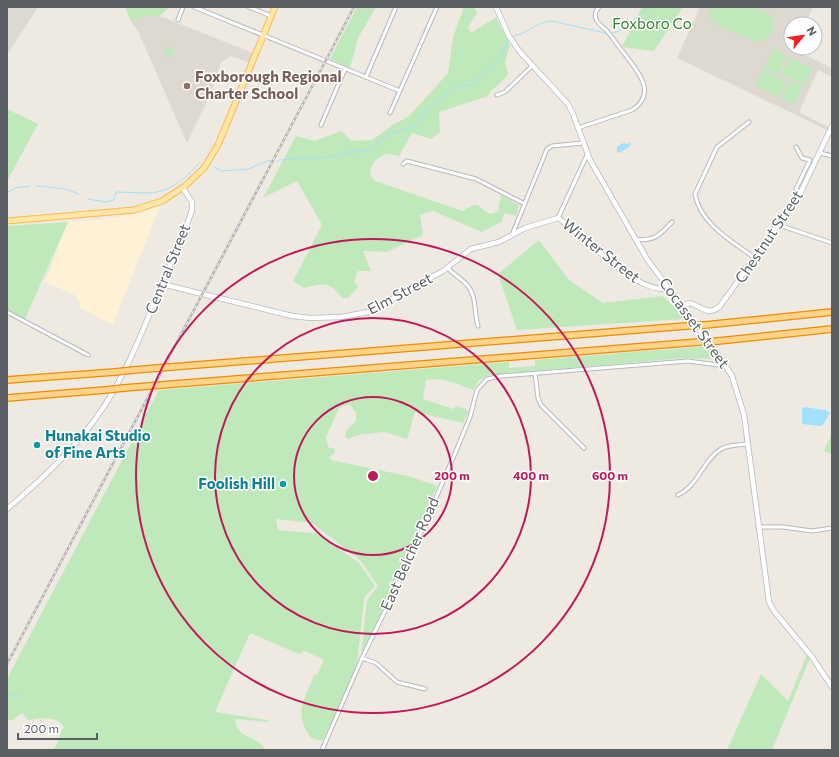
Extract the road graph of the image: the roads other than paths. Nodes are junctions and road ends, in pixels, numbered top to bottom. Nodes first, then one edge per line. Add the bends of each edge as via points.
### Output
1 (183, 7) edge
2 (194, 7) edge
3 (249, 7) edge
4 (275, 7) edge
5 (396, 7) edge
6 (437, 7) edge
7 (496, 7) edge
8 (599, 7) edge
9 (271, 16) junction
10 (178, 20) dead end
11 (263, 36) junction
12 (532, 66) junction
13 (345, 69) junction
14 (366, 77) junction
15 (400, 91) junction
16 (497, 95) dead end
17 (390, 113) dead end
18 (749, 122) dead end
19 (321, 125) dead end
20 (832, 126) edge
21 (578, 128) junction
22 (583, 143) junction
23 (796, 147) dead end
24 (820, 153) junction
25 (587, 155) junction
26 (832, 156) edge
27 (403, 164) dead end
28 (183, 188) junction
29 (800, 194) junction
30 (525, 204) junction
31 (558, 218) junction
32 (7, 221) edge
33 (672, 222) dead end
34 (779, 226) junction
35 (512, 235) junction
36 (635, 239) junction
37 (832, 243) edge
38 (756, 258) junction
39 (448, 268) junction
40 (162, 284) junction
41 (667, 288) junction
42 (681, 306) junction
43 (7, 312) edge
44 (832, 312) edge
45 (478, 326) dead end
46 (832, 329) edge
47 (88, 355) dead end
48 (724, 363) junction
49 (535, 373) junction
50 (7, 380) edge
51 (7, 398) edge
52 (748, 444) junction
53 (584, 448) dead end
54 (678, 495) dead end
55 (7, 509) edge
56 (758, 527) junction
57 (832, 528) edge
58 (362, 658) junction
59 (831, 684) edge
60 (425, 689) dead end
61 (322, 750) edge

1 - 10 street
2 - 11 street
3 - 9 street
4 - 9 main road
5 - 14 street
6 - 15 street
7 - 12 main road, Cocasset Street via 510,36
8 - 21 street via 596,20 639,74 644,84 644,94 632,110
9 - 11 main road
11 - 13 street
11 - 28 main road via 217,148 204,168
12 - 16 street via 505,92
12 - 21 main road, Cocasset Street via 568,104
13 - 14 street
13 - 19 street
14 - 15 street
15 - 17 street
18 - 38 street via 717,147 696,199 712,226
20 - 24 main road, Chestnut Street
21 - 22 main road, Cocasset Street
22 - 25 main road, Cocasset Street
22 - 30 street via 552,146 547,149
23 - 29 street via 802,158 810,160 796,189
24 - 26 street
24 - 29 main road, Chestnut Street
25 - 31 street
25 - 36 main road, Cocasset Street
27 - 30 street via 407,161 476,180
28 - 32 main road via 160,202 132,210
28 - 40 main road, Central Street via 192,200 193,208
29 - 34 main road, Chestnut Street
30 - 35 street
31 - 35 main road, Elm Street
31 - 41 main road, Winter Street via 635,280 657,289
33 - 36 street via 657,238
34 - 37 street
34 - 38 main road, Chestnut Street
35 - 39 main road, Elm Street via 499,242 471,250
36 - 41 main road, Cocasset Street
38 - 42 main road, Chestnut Street via 716,310 706,311 690,302
39 - 40 main road, Elm Street via 376,308 362,314 341,317 292,316
39 - 45 street via 470,290 475,302
40 - 55 main road, Central Street via 131,358 101,411 68,453
41 - 42 main road, Cocasset Street
42 - 48 main road, Cocasset Street
43 - 47 street
44 - 50 highway, bridge via 705,325
46 - 51 highway, bridge via 718,341
48 - 49 street, East Belcher Road via 718,365 688,361
48 - 52 main road, Cocasset Street via 741,400
49 - 53 street via 541,405
49 - 58 street, East Belcher Road via 493,377 484,381 478,388 454,456
52 - 54 street via 719,450 687,490
52 - 56 main road, Cocasset Street
56 - 57 street via 812,531
56 - 59 main road, Cocasset Street via 770,605
58 - 60 street via 376,663 397,682
58 - 61 street, East Belcher Road

